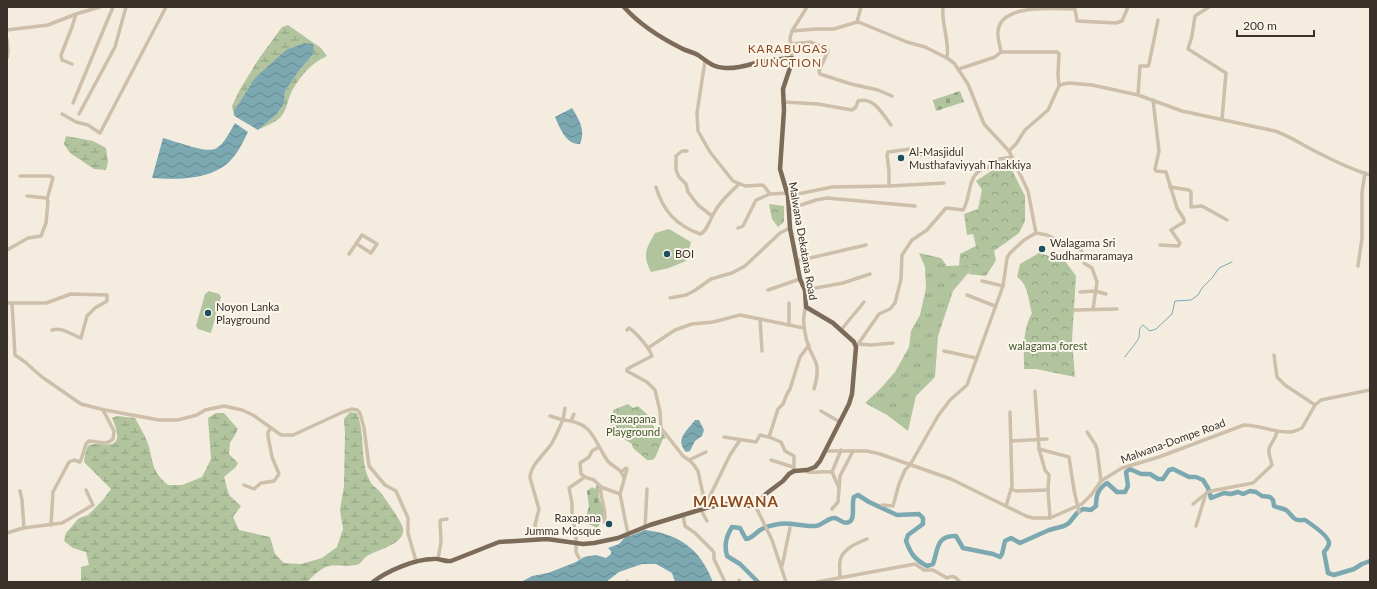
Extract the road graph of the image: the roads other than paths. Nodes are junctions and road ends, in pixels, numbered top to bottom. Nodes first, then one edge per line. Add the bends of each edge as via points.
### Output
1 (100, 7) edge
2 (113, 7) edge
3 (126, 7) edge
4 (166, 7) edge
5 (624, 7) edge
6 (807, 7) edge
7 (861, 7) edge
8 (943, 7) edge
9 (1128, 7) edge
10 (1209, 7) edge
11 (1052, 8) edge
12 (1022, 9) edge
13 (76, 14) junction
14 (1158, 20) dead end
15 (857, 22) junction
16 (7, 30) edge
17 (792, 31) junction
18 (7, 39) edge
19 (791, 44) junction
20 (1000, 52) junction
21 (7, 58) edge
22 (792, 58) junction
23 (947, 58) junction
24 (705, 61) junction
25 (72, 64) dead end
26 (959, 69) junction
27 (1059, 86) junction
28 (1138, 95) junction
29 (892, 96) dead end
30 (1154, 100) junction
31 (783, 102) junction
32 (73, 103) dead end
33 (62, 114) dead end
34 (78, 114) dead end
35 (1222, 120) junction
36 (891, 125) dead end
37 (687, 151) dead end
38 (1009, 151) junction
39 (929, 156) dead end
40 (1012, 157) junction
41 (1365, 173) junction
42 (1370, 175) edge
43 (20, 176) dead end
44 (944, 183) dead end
45 (739, 184) junction
46 (889, 186) junction
47 (656, 187) dead end
48 (1170, 187) junction
49 (770, 194) junction
50 (788, 195) junction
51 (27, 196) dead end
52 (47, 199) junction
53 (915, 206) dead end
54 (789, 209) junction
55 (712, 216) junction
56 (1227, 220) dead end
57 (738, 228) dead end
58 (790, 228) junction
59 (1036, 232) junction
60 (356, 244) junction
61 (866, 245) dead end
62 (1160, 245) dead end
63 (7, 250) edge
64 (349, 254) dead end
65 (797, 261) junction
66 (1358, 266) dead end
67 (870, 274) dead end
68 (800, 278) junction
69 (982, 281) dead end
70 (1003, 286) junction
71 (768, 290) dead end
72 (805, 290) junction
73 (1095, 291) junction
74 (1080, 292) dead end
75 (1106, 294) dead end
76 (967, 295) dead end
77 (670, 298) dead end
78 (864, 302) dead end
79 (7, 303) edge
80 (12, 303) junction
81 (789, 303) dead end
82 (995, 306) junction
83 (806, 307) junction
84 (1094, 309) junction
85 (1117, 309) dead end
86 (1075, 310) dead end
87 (760, 318) junction
88 (789, 325) junction
89 (804, 328) junction
90 (52, 330) dead end
91 (627, 330) dead end
92 (841, 330) junction
93 (893, 343) dead end
94 (809, 345) junction
95 (857, 346) junction
96 (648, 348) junction
97 (944, 351) dead end
98 (762, 352) dead end
99 (1274, 355) dead end
100 (976, 358) junction
101 (814, 389) dead end
102 (1370, 390) edge
103 (1035, 392) dead end
104 (1315, 405) junction
105 (565, 408) dead end
106 (103, 410) junction
107 (821, 411) dead end
108 (1010, 412) dead end
109 (574, 414) dead end
110 (550, 416) dead end
111 (563, 420) junction
112 (570, 421) junction
113 (840, 422) junction
114 (271, 428) junction
115 (1277, 431) junction
116 (1087, 432) dead end
117 (724, 437) dead end
118 (769, 437) junction
119 (740, 440) junction
120 (1037, 440) junction
121 (1047, 440) dead end
122 (1011, 441) junction
123 (599, 447) junction
124 (1039, 449) junction
125 (841, 450) junction
126 (854, 450) junction
127 (826, 451) junction
128 (706, 452) dead end
129 (689, 460) junction
130 (771, 460) dead end
131 (910, 465) junction
132 (794, 469) junction
133 (807, 470) junction
134 (621, 472) junction
135 (832, 472) junction
136 (585, 477) junction
137 (624, 477) junction
138 (1101, 481) junction
139 (244, 485) dead end
140 (601, 487) junction
141 (839, 488) junction
142 (647, 489) dead end
143 (1011, 489) junction
144 (20, 490) dead end
145 (86, 490) dead end
146 (1048, 490) junction
147 (1208, 493) junction
148 (620, 494) junction
149 (1192, 504) dead end
150 (755, 505) junction
151 (882, 505) dead end
152 (706, 506) junction
153 (1006, 506) junction
154 (1078, 506) junction
155 (832, 509) dead end
156 (701, 510) junction
157 (1079, 512) dead end
158 (684, 515) junction
159 (1050, 518) junction
160 (447, 520) dead end
161 (707, 521) dead end
162 (604, 522) dead end
163 (51, 525) junction
164 (1196, 526) dead end
165 (645, 527) junction
166 (24, 528) junction
167 (790, 528) dead end
168 (7, 533) edge
169 (628, 534) junction
170 (539, 539) junction
171 (867, 539) dead end
172 (576, 543) junction
173 (579, 558) dead end
174 (438, 559) junction
175 (416, 561) junction
176 (782, 567) junction
177 (841, 577) junction
178 (373, 582) edge
179 (725, 582) edge
180 (786, 582) edge
181 (817, 582) edge
182 (842, 582) edge
183 (960, 582) edge

1 - 13 street
2 - 32 street
3 - 34 street via 115,47
4 - 33 street via 100,133
5 - 24 main road via 640,24
6 - 17 street
7 - 15 street
8 - 23 street
9 - 11 street via 1122,21 1116,23 1077,21 1075,9
10 - 35 street via 1195,16 1188,49 1226,73
11 - 12 street
12 - 20 street via 1005,16 1000,23
13 - 16 street via 48,25
13 - 25 street via 61,55 62,60
14 - 28 street via 1149,64 1140,66
15 - 17 street via 834,29
15 - 23 street via 925,47
17 - 19 street, Malwana Dekatana Road
18 - 21 street
19 - 22 street, Malwana Dekatana Road
19 - 29 street via 811,42 827,48 820,74
20 - 26 street via 995,57
20 - 27 street via 1057,52
22 - 24 main road via 730,68 718,67
22 - 31 main road, Malwana Dekatana Road via 792,65 783,85
23 - 26 street
24 - 45 street via 696,113 698,131 710,152 733,181
26 - 38 street via 984,124
27 - 28 street via 1069,83 1092,85
27 - 38 street via 1048,110 1025,130
28 - 30 street
30 - 35 street via 1182,111
30 - 48 street via 1159,152 1155,169 1166,172
31 - 36 street via 818,104 852,110 858,101 862,100 876,105
31 - 50 main road, Malwana Dekatana Road via 780,169
35 - 41 street via 1280,132 1356,171
37 - 55 street via 682,151 676,156 676,170 698,205
38 - 40 street
39 - 46 street via 916,155 910,149 887,153
40 - 59 street via 1028,191
40 - 95 street via 994,160 989,167 979,171 975,175 963,210 946,208 927,230 912,240 902,255 901,278 895,303 890,309 879,314
41 - 42 street
41 - 66 street
43 - 52 street via 53,178
44 - 46 street
45 - 49 street via 762,185
45 - 55 street via 721,202
46 - 50 street via 832,187
47 - 55 street via 670,216 700,234 704,232
48 - 56 street via 1189,190 1191,207 1202,206
48 - 62 street via 1184,222 1171,230 1180,243 1178,246
49 - 50 street
49 - 57 street via 756,200 743,226
50 - 54 main road, Malwana Dekatana Road
51 - 52 street
52 - 63 street via 47,216 41,236 28,238
53 - 54 street via 827,198
54 - 58 main road, Malwana Dekatana Road
58 - 65 main road, Malwana Dekatana Road
58 - 77 street via 780,233 739,270 711,279 686,295
59 - 70 street via 1010,253 1006,262
59 - 73 street via 1065,241 1081,250 1084,263 1092,268 1097,282
60 - 60 street via 362,235 377,244 371,253
60 - 64 street
61 - 65 street
65 - 68 main road, Malwana Dekatana Road
67 - 72 street
68 - 71 street
68 - 72 main road, Malwana Dekatana Road
69 - 70 street
70 - 82 street
72 - 83 main road, Malwana Dekatana Road
73 - 74 street
73 - 75 street
73 - 84 street
76 - 82 street
78 - 92 street
79 - 80 street
80 - 90 street via 46,303 71,294 107,295 107,301 87,316 82,338 68,331
80 - 106 street via 15,355 70,398
81 - 88 street
82 - 100 street
83 - 89 street
83 - 92 main road, Malwana Dekatana Road
84 - 85 street
84 - 86 street
87 - 88 street
87 - 96 street via 740,315 692,324 676,330
87 - 98 street
88 - 89 street
89 - 94 street
91 - 96 street via 633,330
92 - 95 main road, Malwana Dekatana Road
93 - 95 street
94 - 101 street via 818,374
94 - 118 street via 800,357 790,389 778,409
95 - 113 main road via 852,394
96 - 129 street via 652,354 650,358 627,371 653,387 660,411 661,428
97 - 100 street
99 - 104 street via 1277,378
100 - 131 street via 967,385 950,400 938,416
102 - 104 street via 1321,400
103 - 120 street
104 - 115 street, Malwana-Dompe Road via 1302,428 1291,432
105 - 111 street
106 - 114 street via 159,420 178,420 224,406 253,415
106 - 163 street via 114,431 113,439 106,443 89,441 80,462 69,462 53,492
107 - 113 street
108 - 122 street
109 - 112 street
110 - 111 street
111 - 112 street
111 - 170 street via 553,442 539,458 530,475 539,509 535,525
112 - 123 street via 587,428
113 - 127 main road
114 - 139 street via 268,435 272,457 279,472 278,477 274,481 261,483 254,489
114 - 175 street via 281,435 293,435 334,416 352,409 357,410 364,428 369,466 385,485 396,492 408,518 408,533
115 - 138 street, Malwana-Dompe Road via 1244,425 1122,468
115 - 147 street via 1269,450 1272,465 1255,481
116 - 138 street via 1096,444
117 - 119 street
118 - 119 street via 760,435 756,442
118 - 132 street via 781,442 785,451 794,456
119 - 152 street via 730,455
120 - 121 street
120 - 122 street
120 - 124 street
122 - 143 street
123 - 134 street via 608,461
123 - 136 street via 580,463 581,474
124 - 146 street via 1049,475
124 - 154 street via 1069,457
125 - 126 street, Malwana-Dompe Road
125 - 127 street, Malwana-Dompe Road
125 - 135 street
126 - 131 street, Malwana-Dompe Road via 880,454
126 - 141 street via 840,476
127 - 133 main road via 815,466
128 - 129 street
129 - 152 street via 698,471
130 - 132 street
131 - 151 street via 899,484 893,506
131 - 153 street, Malwana-Dompe Road via 951,480
132 - 133 main road
132 - 150 main road
133 - 135 street
134 - 137 street
134 - 137 street via 627,468
135 - 141 street
136 - 140 street via 594,480
136 - 172 street via 569,488
137 - 148 street
138 - 154 street, Malwana-Dompe Road via 1092,494
140 - 148 street
140 - 162 street via 606,511
141 - 155 street via 838,502
142 - 165 street
143 - 146 street
143 - 153 street
144 - 166 street
145 - 163 street via 93,504 62,523
146 - 159 street
147 - 149 street
147 - 164 street
148 - 169 street
150 - 152 main road
150 - 176 street
152 - 156 main road
153 - 159 street, Malwana-Dompe Road via 1026,516
154 - 157 street
154 - 159 street, Malwana-Dompe Road
156 - 158 main road
156 - 161 street
158 - 165 main road
158 - 179 street via 685,526 714,553 714,559
160 - 174 street via 440,521 441,542
163 - 166 street
165 - 169 main road
166 - 168 street
167 - 176 street
169 - 172 main road via 594,543
170 - 172 main road
170 - 174 main road via 499,542 451,561
171 - 177 street via 847,549 841,556
172 - 173 street
174 - 175 main road
175 - 178 main road
176 - 180 street
177 - 181 street
177 - 182 street
177 - 183 street via 915,564 947,578 954,576

